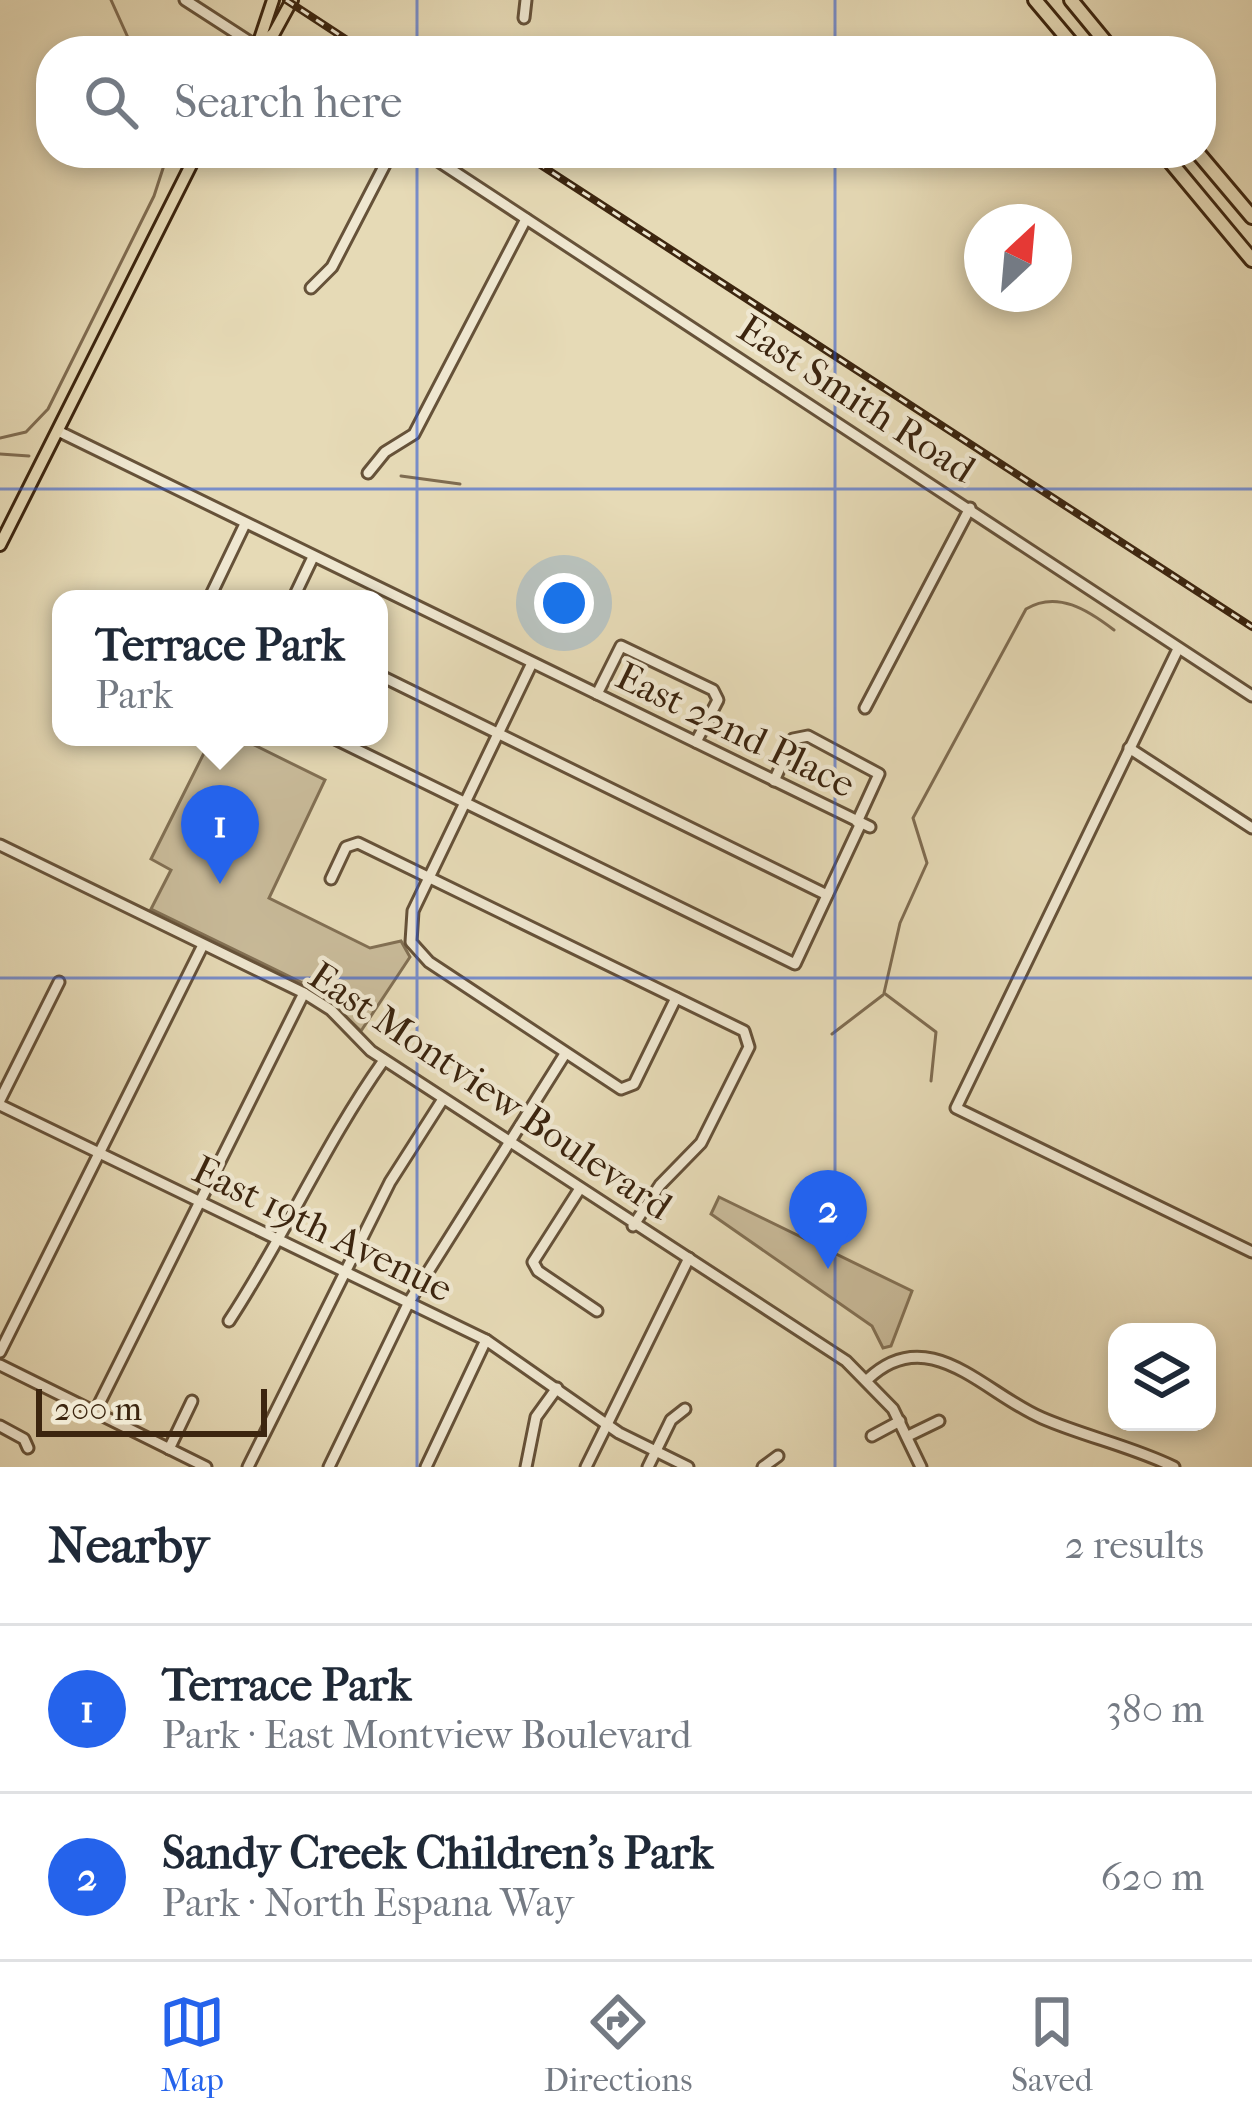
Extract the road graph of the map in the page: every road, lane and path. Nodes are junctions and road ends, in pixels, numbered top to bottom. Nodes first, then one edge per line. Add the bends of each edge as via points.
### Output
1 (185, 0) edge
2 (273, 0) edge
3 (292, 0) edge
4 (526, 0) edge
5 (1035, 0) edge
6 (1071, 0) edge
7 (524, 18) dead end
8 (238, 36) edge
9 (263, 36) edge
10 (271, 36) edge
11 (1065, 36) edge
12 (1101, 36) edge
13 (190, 168) edge
14 (383, 168) edge
15 (449, 168) edge
16 (1175, 168) edge
17 (1211, 168) edge
18 (1252, 217) edge
19 (526, 219) junction
20 (1252, 260) edge
21 (311, 288) dead end
22 (58, 431) junction
23 (368, 472) dead end
24 (970, 508) junction
25 (245, 524) junction
26 (0, 545) edge
27 (314, 557) junction
28 (213, 590) edge
29 (298, 590) edge
30 (382, 590) edge
31 (388, 593) edge
32 (1178, 649) junction
33 (532, 663) junction
34 (388, 679) edge
35 (597, 694) junction
36 (1252, 696) edge
37 (865, 708) dead end
38 (498, 734) junction
39 (696, 742) junction
40 (349, 746) edge
41 (1129, 748) junction
42 (774, 781) junction
43 (464, 802) junction
44 (863, 824) junction
45 (1252, 828) edge
46 (0, 845) edge
47 (430, 877) junction
48 (331, 879) dead end
49 (826, 895) junction
50 (203, 945) junction
51 (59, 982) dead end
52 (304, 993) junction
53 (676, 998) junction
54 (565, 1054) junction
55 (384, 1060) junction
56 (443, 1099) junction
57 (0, 1102) edge
58 (508, 1142) junction
59 (100, 1153) junction
60 (579, 1190) junction
61 (202, 1203) junction
62 (633, 1226) junction
63 (277, 1239) junction
64 (1252, 1252) edge
65 (689, 1258) junction
66 (343, 1271) junction
67 (409, 1302) junction
68 (597, 1311) dead end
69 (229, 1321) dead end
70 (486, 1340) junction
71 (0, 1352) edge
72 (0, 1365) edge
73 (868, 1378) junction
74 (557, 1388) junction
75 (193, 1401) dead end
76 (685, 1409) dead end
77 (95, 1412) junction
78 (900, 1421) junction
79 (939, 1421) dead end
80 (607, 1425) junction
81 (0, 1426) edge
82 (872, 1436) dead end
83 (908, 1436) junction
84 (28, 1448) dead end
85 (656, 1450) junction
86 (175, 1451) junction
87 (778, 1456) dead end
88 (173, 1467) edge
89 (206, 1467) edge
90 (248, 1467) edge
91 (329, 1467) edge
92 (426, 1467) edge
93 (526, 1467) edge
94 (586, 1467) edge
95 (648, 1467) edge
96 (688, 1467) edge
97 (764, 1467) edge
98 (921, 1467) edge
99 (1174, 1467) edge

1 - 8 street
2 - 9 main road
3 - 10 main road
4 - 7 street
5 - 11 highway
6 - 12 highway
13 - 22 main road
14 - 21 street via 332,267
15 - 19 street, East Smith Road
16 - 20 highway
17 - 18 highway
19 - 23 street via 414,434
19 - 24 street, East Smith Road
22 - 25 street, East 22nd Place
22 - 26 main road
24 - 32 street, East Smith Road
24 - 37 street
25 - 27 street, East 22nd Place
25 - 28 street
27 - 29 street
27 - 30 street, East 22nd Place
31 - 33 street, East 22nd Place
32 - 36 street, East Smith Road
32 - 41 street
33 - 35 street, East 22nd Place
33 - 38 street
34 - 38 street
35 - 39 street, East 22nd Place
35 - 39 street via 616,651 627,648 718,694
38 - 43 street
38 - 49 street
39 - 42 street, East 22nd Place
40 - 43 street
41 - 45 street
41 - 64 street via 956,1108
42 - 44 street, East 22nd Place
42 - 44 street via 793,739 808,736 878,774
43 - 47 street
43 - 49 street via 789,963 798,961
44 - 49 street
46 - 50 street, East Montview Boulevard
47 - 48 street via 354,842
47 - 53 street
47 - 54 street via 410,922 414,948
50 - 52 street, East Montview Boulevard
50 - 59 street
51 - 57 street
52 - 55 street, East Montview Boulevard
52 - 61 street
53 - 54 street via 627,1089
53 - 62 street via 744,1031 749,1042 701,1142
54 - 58 street
55 - 56 street, East Montview Boulevard
55 - 63 street via 327,1142
56 - 58 street, East Montview Boulevard
56 - 66 street
57 - 59 street, East 19th Avenue
58 - 60 street, East Montview Boulevard
58 - 67 street
59 - 61 street, East 19th Avenue
59 - 71 street
60 - 62 street, East Montview Boulevard
60 - 68 street via 533,1262
61 - 63 street, East 19th Avenue
61 - 77 street
62 - 65 street, East Montview Boulevard
63 - 66 street, East 19th Avenue
63 - 69 street
65 - 73 street, East Montview Boulevard
65 - 80 street
66 - 67 street, East 19th Avenue
66 - 90 street
67 - 70 street, East 19th Avenue
67 - 91 street
70 - 74 street, East 19th Avenue
70 - 92 street
72 - 77 street
73 - 78 street, East Montview Boulevard
73 - 99 street via 899,1358 939,1360 1046,1420 1118,1440
74 - 80 street, East 19th Avenue
74 - 93 street via 536,1418
75 - 86 street
76 - 85 street
77 - 86 street
78 - 82 street
78 - 83 street, East Montview Boulevard
79 - 83 street
80 - 85 street, East 19th Avenue
80 - 94 street
81 - 84 street
83 - 98 street, East Montview Boulevard
85 - 95 street
85 - 96 street, East 19th Avenue
86 - 88 street
86 - 89 street
87 - 97 street

